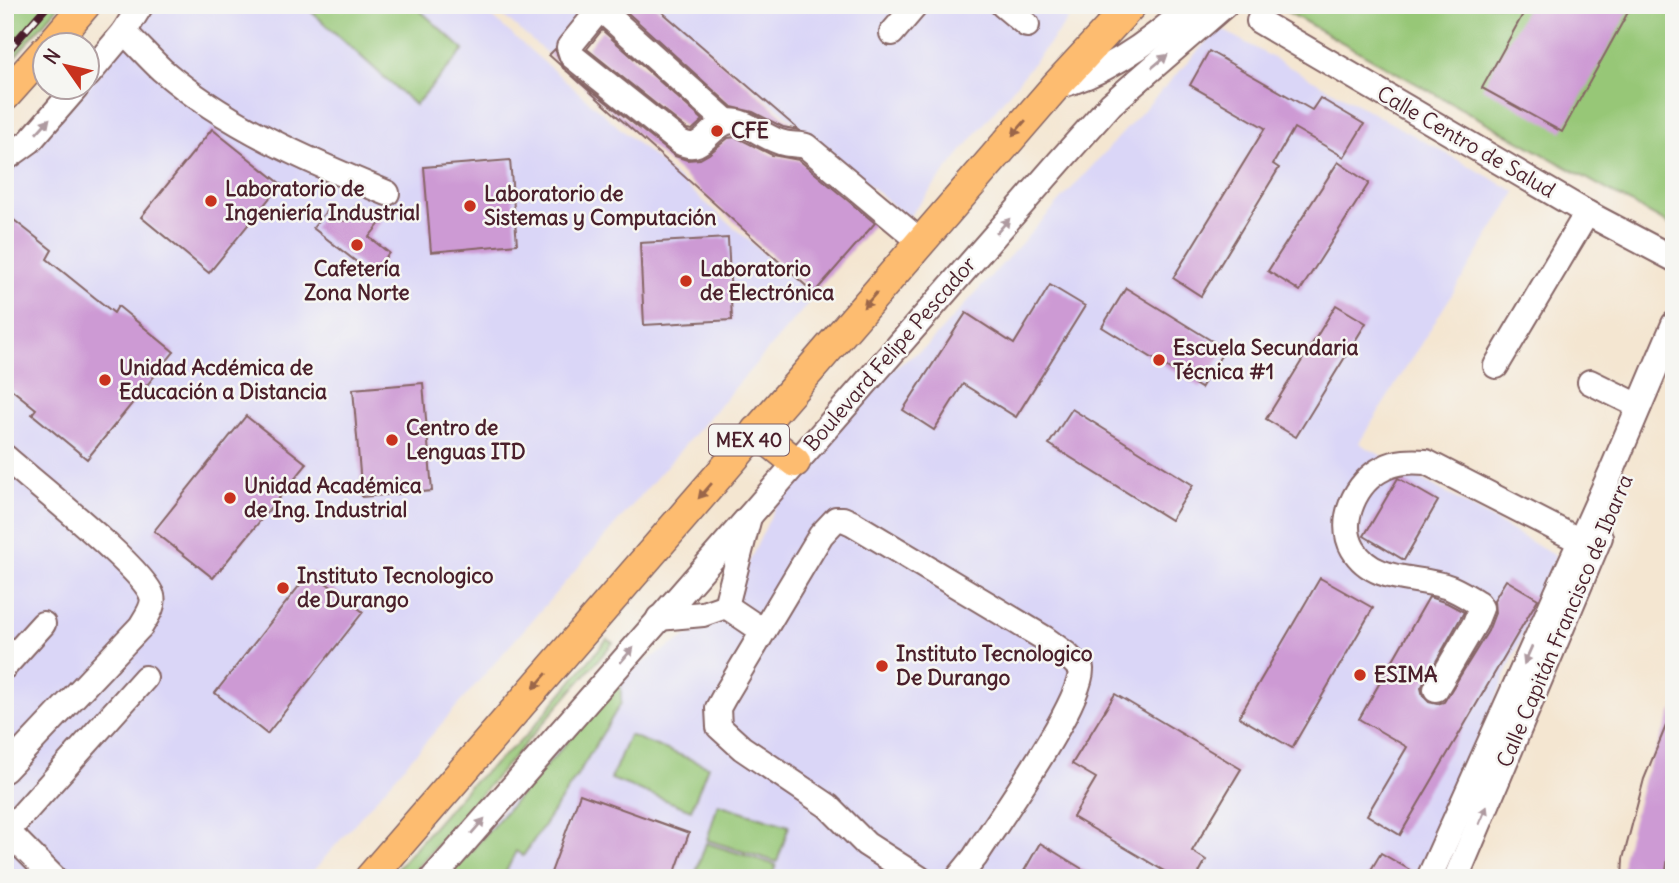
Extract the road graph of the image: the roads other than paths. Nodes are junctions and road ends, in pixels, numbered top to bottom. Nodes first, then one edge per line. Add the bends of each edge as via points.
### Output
1 (85, 5) edge
2 (141, 5) edge
3 (916, 5) edge
4 (1003, 5) edge
5 (1131, 5) edge
6 (1191, 5) edge
7 (1225, 5) edge
8 (1259, 21) dead end
9 (1027, 25) dead end
10 (62, 32) edge
11 (124, 32) junction
12 (892, 33) dead end
13 (102, 58) edge
14 (32, 66) edge
15 (1055, 87) junction
16 (5, 96) edge
17 (64, 102) edge
18 (727, 122) junction
19 (5, 159) edge
20 (387, 193) dead end
21 (1587, 213) junction
22 (915, 249) junction
23 (1674, 259) edge
24 (1674, 324) edge
25 (1674, 364) edge
26 (1496, 366) dead end
27 (1590, 382) dead end
28 (1639, 406) junction
29 (756, 431) junction
30 (5, 457) edge
31 (795, 462) junction
32 (749, 516) junction
33 (1587, 545) junction
34 (726, 606) junction
35 (659, 618) junction
36 (43, 624) dead end
37 (763, 631) junction
38 (5, 666) edge
39 (145, 678) dead end
40 (1436, 689) dead end
41 (5, 770) edge
42 (6, 831) edge
43 (54, 878) edge
44 (370, 878) edge
45 (433, 878) edge
46 (919, 878) edge
47 (958, 878) edge
48 (1429, 878) edge
49 (1456, 878) edge

1 - 10 main road
2 - 11 street
3 - 12 street
4 - 9 street
5 - 15 main road, MEX 40
6 - 15 street via 1125,57 1076,82
31 -> 7 street, Boulevard Felipe Pescador via 1111,104
8 - 21 street, Calle Centro de Salud
11 - 13 street
11 - 20 street via 162,70 270,142
14 - 16 main road
15 -> 22 main road, MEX 40
19 -> 17 street via 30,141
18 - 18 street via 697,145 688,146 572,56 569,47 595,15 604,12
18 - 22 street via 737,122 782,143 806,146
21 - 23 street, Calle Centro de Salud
21 - 26 street
22 -> 29 main road, MEX 40
24 - 28 street
25 - 33 street, Calle Capitán Francisco de Ibarra
27 - 28 street
28 - 33 street
29 - 31 main road
29 -> 44 main road, MEX 40
30 - 41 street via 116,553 146,585 152,605 141,626
31 - 32 street, Boulevard Felipe Pescador
32 - 34 street
32 - 35 street, Boulevard Felipe Pescador
33 - 40 street via 1426,462 1398,463 1369,478 1349,512 1347,526 1354,552 1395,578 1447,586 1481,608
33 -> 48 street
49 -> 33 street, Calle Capitán Francisco de Ibarra
34 - 35 street via 703,614
34 - 37 street
45 -> 35 street, Boulevard Felipe Pescador
36 - 38 street
37 - 46 street via 718,708 719,727 742,748 828,806 866,844
37 - 47 street via 821,536 835,519 843,519 1044,638 1081,669 1072,700
39 - 42 street
42 - 43 street

